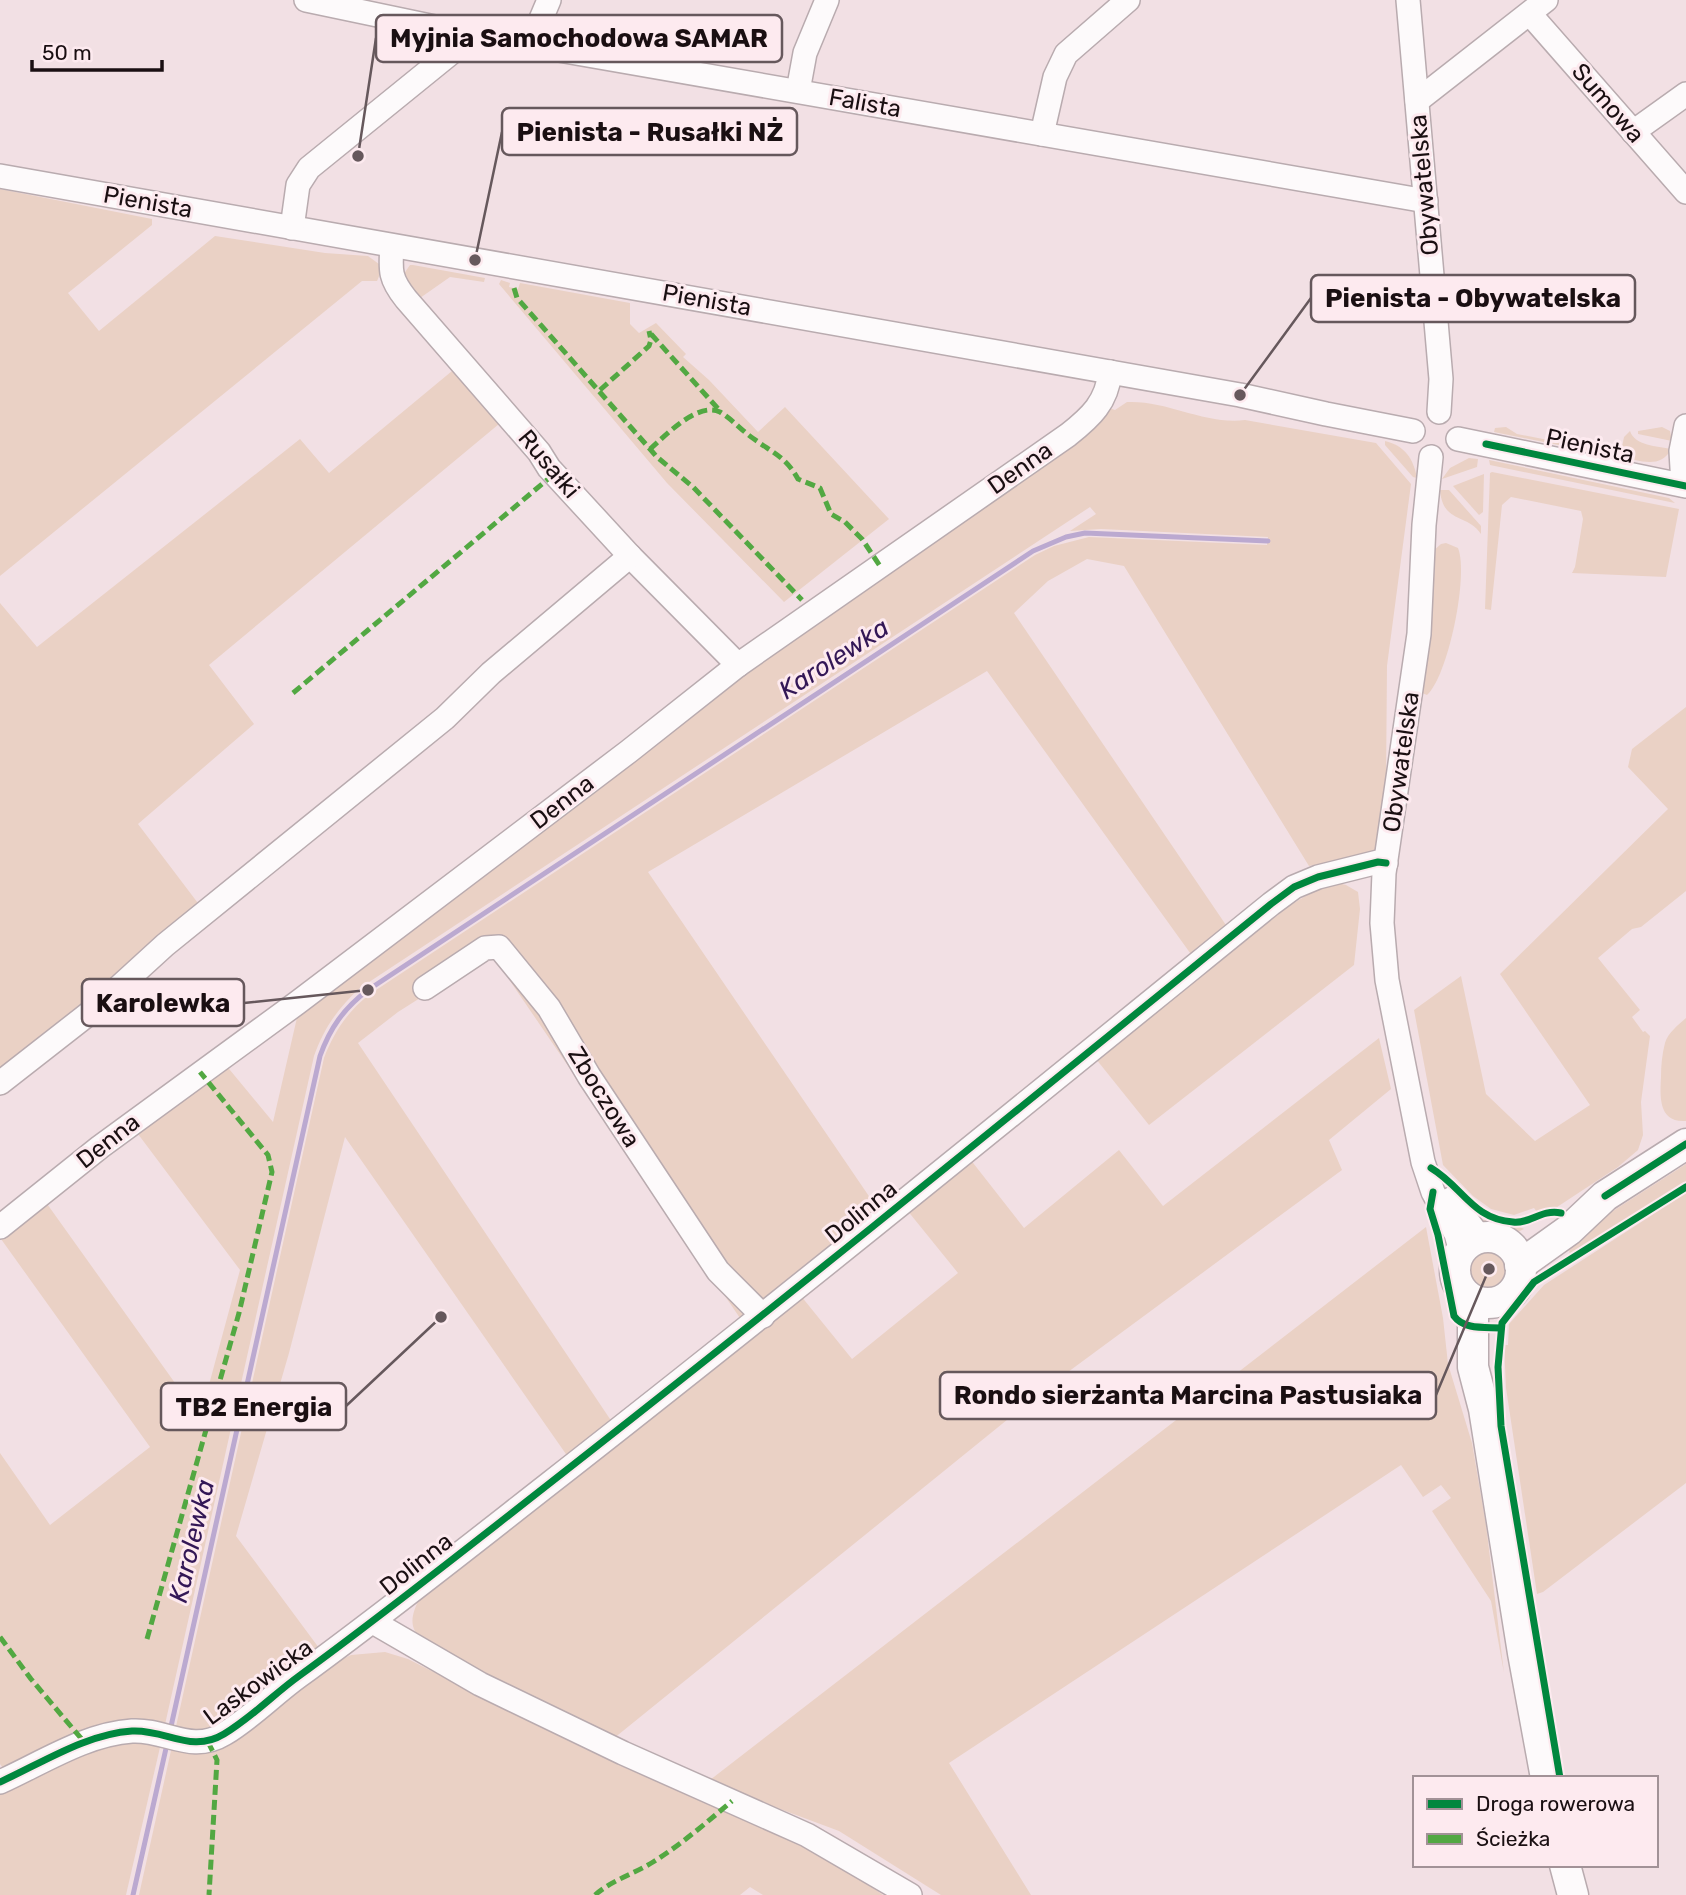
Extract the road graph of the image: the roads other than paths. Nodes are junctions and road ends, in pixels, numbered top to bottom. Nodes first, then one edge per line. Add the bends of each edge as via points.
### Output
1 (306, 0) edge
2 (549, 0) edge
3 (827, 0) edge
4 (1128, 0) edge
5 (1408, 0) edge
6 (1538, 7) edge
7 (473, 35) junction
8 (530, 45) junction
9 (799, 91) junction
10 (1686, 94) edge
11 (1417, 101) junction
12 (1633, 132) junction
13 (1042, 134) junction
14 (0, 176) edge
15 (1686, 192) edge
16 (1426, 201) junction
17 (292, 228) junction
18 (392, 246) junction
19 (1110, 372) junction
20 (1439, 412) junction
21 (1686, 426) edge
22 (1413, 430) junction
23 (1458, 439) junction
24 (1431, 457) junction
25 (1685, 486) edge
26 (630, 556) junction
27 (738, 665) junction
28 (1386, 863) junction
29 (425, 988) dead end
30 (0, 1083) edge
31 (1686, 1143) edge
32 (0, 1227) edge
33 (1492, 1250) junction
34 (1483, 1301) junction
35 (763, 1317) junction
36 (373, 1622) junction
37 (1546, 1776) edge
38 (0, 1782) edge
39 (1566, 1867) edge
40 (910, 1895) edge
41 (1573, 1895) edge

1 - 7 street, Falista
2 - 8 street
3 - 9 street via 805,53
4 - 13 street via 1066,54 1055,77
5 - 11 street, Obywatelska
6 - 11 street
6 - 12 street, Sumowa
7 - 8 street, Falista
7 - 17 street via 309,169 298,186
8 - 9 street, Falista
9 - 13 street, Falista
10 - 12 street
11 - 16 street, Obywatelska
12 - 15 street, Sumowa
13 - 16 street, Falista
14 - 17 street, Pienista
16 - 20 street, Obywatelska via 1441,379
17 - 18 street, Pienista
18 - 19 street, Pienista
18 - 26 street, Rusałki via 391,274 396,286 549,468
19 - 22 street, Pienista
19 - 27 street, Denna via 1105,395 1088,419
20 - 22 street via 1419,418
20 - 23 street via 1452,419
21 - 25 street via 1681,452
22 - 24 street via 1419,450
23 - 24 street via 1445,455
23 - 25 street, Pienista
24 - 28 street, Obywatelska via 1419,634
26 - 27 street, Rusałki
26 - 30 street via 491,673 445,718
27 - 32 street, Denna
28 - 33 street, Obywatelska via 1382,923 1387,980 1430,1185 1455,1234
28 - 35 street, Dolinna via 1318,877 1287,893
29 - 35 street, Zboczowa via 485,948 499,947 550,1008 589,1076 718,1271
31 - 33 main road via 1605,1196 1561,1213
33 - 34 main road via 1519,1281 1503,1299
33 - 34 main road via 1456,1261 1462,1291
34 - 37 main road via 1473,1315 1473,1367 1483,1403
35 - 36 street, Dolinna
36 - 38 street, Laskowicka via 208,1742 135,1731 98,1739
36 - 40 street via 480,1684 807,1835
39 - 41 main road

